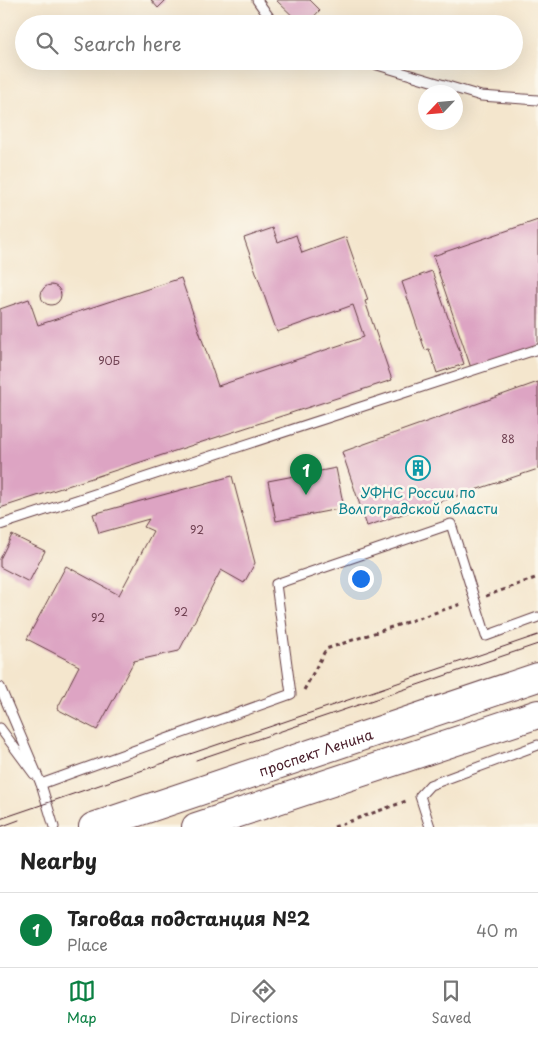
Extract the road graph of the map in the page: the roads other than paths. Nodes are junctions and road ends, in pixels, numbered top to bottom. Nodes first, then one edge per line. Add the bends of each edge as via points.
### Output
1 (258, 0) edge
2 (268, 15) edge
3 (394, 70) edge
4 (538, 100) edge
5 (538, 349) edge
6 (0, 525) edge
7 (538, 617) edge
8 (538, 677) edge
9 (0, 687) edge
10 (502, 689) junction
11 (531, 719) edge
12 (0, 728) edge
13 (538, 745) edge
14 (42, 784) junction
15 (54, 827) edge
16 (93, 827) edge
17 (196, 827) edge
18 (430, 827) edge

1 - 2 lane
3 - 4 lane via 481,96
5 - 6 lane
7 - 14 lane via 486,636 451,524 276,584 291,694
8 - 10 main road, проспект Ленина
9 - 14 lane
10 - 11 main road via 514,694 520,702 520,713
10 - 16 main road, проспект Ленина
11 - 17 main road
12 - 14 lane
13 - 18 lane via 430,785 420,796
14 - 15 lane

